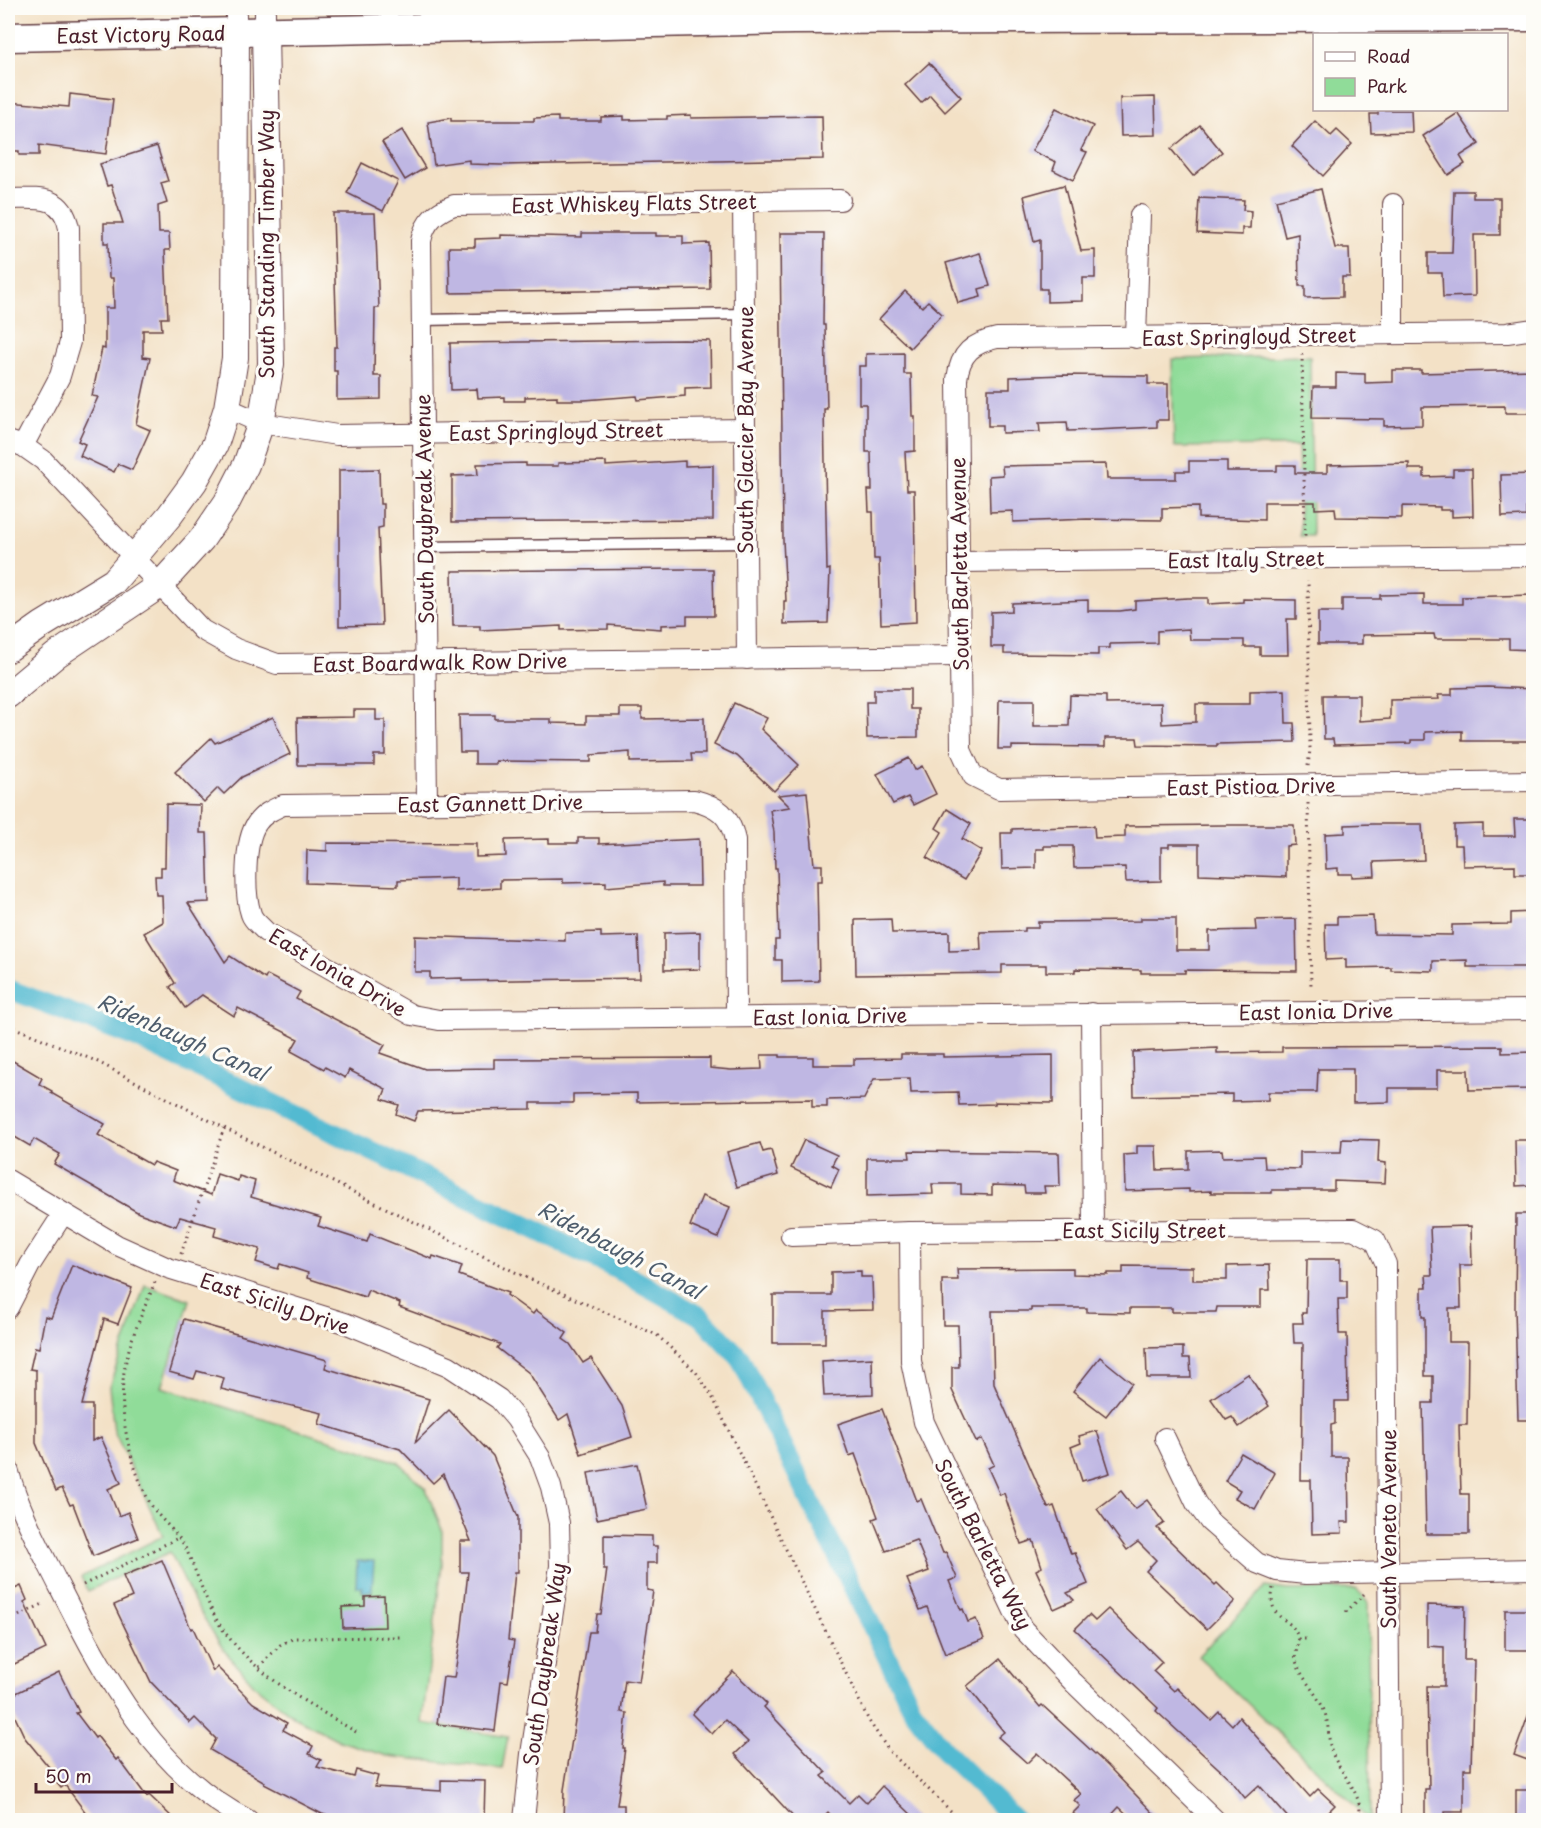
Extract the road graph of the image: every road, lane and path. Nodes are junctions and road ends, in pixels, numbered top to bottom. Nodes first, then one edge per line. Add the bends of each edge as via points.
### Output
1 (793, 14) edge
2 (1533, 17) edge
3 (265, 19) edge
4 (236, 20) edge
5 (8, 37) edge
6 (8, 199) edge
7 (840, 200) dead end
8 (743, 201) junction
9 (1393, 204) dead end
10 (1140, 215) dead end
11 (431, 218) joint
12 (744, 314) junction
13 (422, 320) junction
14 (1533, 328) edge
15 (1393, 334) junction
16 (1136, 338) junction
17 (967, 351) joint
18 (1302, 354) dead end
19 (227, 408) junction
20 (261, 423) junction
21 (745, 429) junction
22 (423, 433) junction
23 (15, 444) edge
24 (1305, 537) dead end
25 (746, 543) junction
26 (424, 547) junction
27 (1533, 556) edge
28 (135, 558) junction
29 (958, 562) junction
30 (160, 585) junction
31 (8, 649) edge
32 (959, 656) junction
33 (747, 659) junction
34 (426, 662) junction
35 (8, 695) edge
36 (972, 776) joint
37 (1533, 781) edge
38 (427, 804) junction
39 (257, 823) joint
40 (1533, 1010) edge
41 (1091, 1013) junction
42 (736, 1016) junction
43 (8, 1025) edge
44 (225, 1128) junction
45 (8, 1180) edge
46 (63, 1214) junction
47 (1093, 1231) junction
48 (910, 1232) junction
49 (790, 1236) dead end
50 (1375, 1240) joint
51 (179, 1258) dead end
52 (156, 1277) dead end
53 (8, 1308) edge
54 (1165, 1438) dead end
55 (530, 1440) joint
56 (8, 1469) edge
57 (179, 1538) junction
58 (1533, 1569) edge
59 (1388, 1572) junction
60 (1274, 1584) dead end
61 (83, 1585) dead end
62 (1364, 1594) dead end
63 (45, 1603) dead end
64 (1346, 1612) dead end
65 (8, 1621) edge
66 (402, 1637) dead end
67 (1307, 1638) dead end
68 (1298, 1639) junction
69 (259, 1667) junction
70 (356, 1732) dead end
71 (249, 1821) edge
72 (524, 1821) edge
73 (960, 1821) edge
74 (1215, 1821) edge
75 (1359, 1821) edge
76 (1389, 1821) edge

1 - 2 main road, East Victory Road
1 - 3 main road, East Victory Road
3 - 4 main road, East Victory Road
3 - 20 street, South Standing Timber Way via 271,364
4 - 5 main road, East Victory Road
4 - 19 street, South Standing Timber Way via 235,358
6 - 23 street via 49,200 60,206 69,228 70,342 60,376
7 - 8 street, East Whiskey Flats Street
8 - 11 street, East Whiskey Flats Street via 454,205
8 - 12 street, South Glacier Bay Avenue
9 - 15 street
10 - 16 street
11 - 13 street, South Daybreak Avenue via 421,241
12 - 13 lane
12 - 21 street, South Glacier Bay Avenue
13 - 22 street, South Daybreak Avenue
14 - 15 street, East Springloyd Street via 1507,333
15 - 16 street, East Springloyd Street
16 - 17 street, East Springloyd Street via 997,338 980,342
17 - 29 street, South Barletta Avenue via 958,364 957,379
18 - 24 path
19 - 20 street, East Springloyd Street
19 - 28 street, South Standing Timber Way via 215,445 194,482
20 - 22 street, East Springloyd Street via 337,435
20 - 30 street, South Standing Timber Way via 227,502 202,539
21 - 22 street, East Springloyd Street
21 - 25 street, South Glacier Bay Avenue
22 - 26 street, South Daybreak Avenue
23 - 28 street, East Boardwalk Row Drive via 43,460
25 - 26 lane
25 - 33 street, South Glacier Bay Avenue
26 - 34 street, South Daybreak Avenue
27 - 29 street, East Italy Street
28 - 30 street, East Boardwalk Row Drive
28 - 31 street, South Standing Timber Way via 114,581
29 - 32 street, South Barletta Avenue
30 - 34 street, East Boardwalk Row Drive via 202,630 236,649 277,664
30 - 35 street, South Standing Timber Way via 56,655
32 - 33 street, East Boardwalk Row Drive
32 - 36 street, South Barletta Avenue via 961,750
33 - 34 street, East Boardwalk Row Drive
34 - 38 street, South Daybreak Avenue
36 - 37 street, East Pistioa Drive via 999,789
38 - 39 street, East Gannett Drive via 283,806 268,812
38 - 42 street, East Gannett Drive via 694,800 725,814 735,840
39 - 42 street, East Ionia Drive via 248,848 248,902 252,917 266,932 412,1015 439,1020
40 - 41 street, East Ionia Drive
41 - 42 street, East Ionia Drive
41 - 47 street
43 - 44 path via 96,1061
44 - 51 path
44 - 73 path via 525,1277 657,1335 678,1353 712,1396 869,1721 896,1758
45 - 46 street, East Sicily Drive
46 - 53 street
46 - 55 street, East Sicily Drive via 168,1268 345,1323 448,1366 499,1399
47 - 48 street, East Sicily Street
47 - 50 street, East Sicily Street via 1353,1229
48 - 49 street, East Sicily Street
48 - 74 street, South Barletta Way via 910,1361 924,1422 1022,1628
50 - 59 street, South Veneto Avenue via 1386,1264
52 - 57 path via 124,1372 123,1402 128,1437 147,1499 159,1519
54 - 59 street via 1196,1503 1210,1522 1257,1563 1277,1571 1306,1574
55 - 72 street, South Daybreak Way via 551,1486 559,1523 560,1566
56 - 71 street via 27,1523 97,1661 138,1725 177,1770
57 - 61 path
57 - 69 path via 218,1622
58 - 59 street
59 - 76 street, South Veneto Avenue
60 - 68 path via 1274,1611
62 - 64 path
63 - 65 path
66 - 69 path via 294,1638 280,1645
67 - 68 path
68 - 75 path via 1295,1660 1325,1713 1337,1764 1356,1793
69 - 70 path via 288,1692

